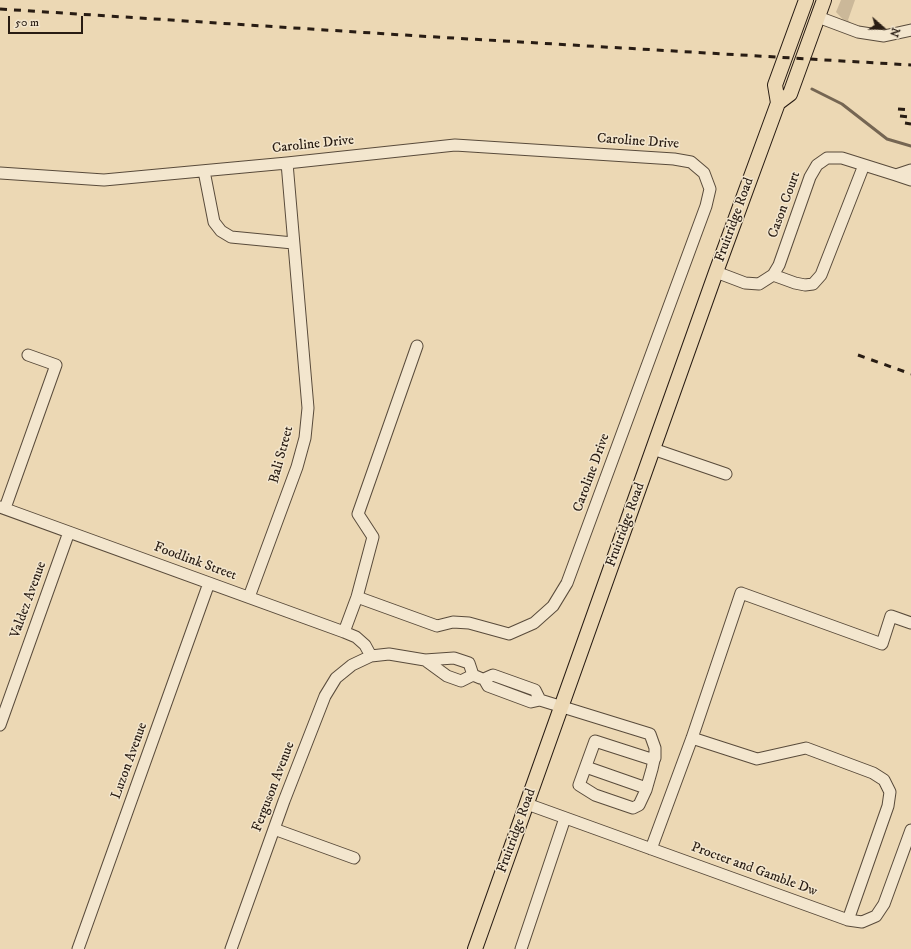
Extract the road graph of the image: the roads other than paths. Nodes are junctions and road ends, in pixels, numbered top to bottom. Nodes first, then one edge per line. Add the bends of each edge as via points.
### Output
1 (806, 0) edge
2 (824, 0) edge
3 (818, 17) junction
4 (911, 30) edge
5 (778, 102) junction
6 (287, 163) junction
7 (864, 165) junction
8 (911, 170) edge
9 (204, 171) junction
10 (0, 173) edge
11 (896, 175) junction
12 (911, 180) edge
13 (293, 243) junction
14 (716, 272) junction
15 (773, 275) junction
16 (417, 346) dead end
17 (28, 355) dead end
18 (653, 449) junction
19 (726, 474) dead end
20 (2, 508) edge
21 (69, 532) junction
22 (209, 583) junction
23 (249, 597) junction
24 (357, 597) junction
25 (911, 623) edge
26 (344, 632) junction
27 (372, 656) junction
28 (425, 660) junction
29 (473, 675) junction
30 (561, 707) junction
31 (0, 724) edge
32 (692, 738) junction
33 (654, 760) junction
34 (586, 767) junction
35 (646, 788) junction
36 (527, 804) junction
37 (565, 818) junction
38 (274, 829) junction
39 (911, 830) edge
40 (651, 849) junction
41 (354, 858) dead end
42 (848, 920) junction
43 (78, 949) edge
44 (231, 949) edge
45 (475, 949) edge
46 (521, 949) edge

1 - 5 main road, Fruitridge Road via 775,85
2 - 3 main road, Fruitridge Road
3 - 4 street via 858,32 884,36
3 - 5 main road, Fruitridge Road via 790,94
5 - 14 main road, Fruitridge Road
6 - 9 street, Caroline Drive
6 - 13 street, Bali Street
6 - 24 street, Caroline Drive via 455,144 674,158 691,162 704,173 710,189 706,206 570,576 553,606 534,623 509,634 469,623 453,622 437,626
7 - 11 street, Cason Court
7 - 15 street, Cason Court via 842,158 827,158 817,165 810,177 779,266
7 - 15 street via 821,275 813,284 805,285
8 - 11 street
9 - 10 street, Caroline Drive via 104,180
9 - 13 street via 214,222 221,231 231,236
11 - 12 street, Cason Court
13 - 23 street, Bali Street via 308,408 305,438 297,467
14 - 15 street via 745,283 759,284
14 - 18 main road, Fruitridge Road
16 - 24 street via 358,514 373,537
17 - 20 street via 56,365
18 - 19 street
18 - 30 main road, Fruitridge Road
20 - 21 street, Foodlink Street
21 - 22 street, Foodlink Street
21 - 31 street, Valdez Avenue
22 - 23 street, Foodlink Street
22 - 43 street, Luzon Avenue
23 - 26 street, Foodlink Street
24 - 26 street
25 - 32 street via 891,616 882,644 741,593
26 - 27 street, Foodlink Street via 356,637
27 - 28 street, Ferguson Avenue via 389,654
27 - 38 street, Ferguson Avenue via 352,665 336,678 325,696
28 - 29 street via 447,676 461,681
28 - 29 street via 454,658 469,663
29 - 30 street via 484,680 488,686 532,702 540,700
30 - 33 street via 650,734 655,748
30 - 36 main road, Fruitridge Road
32 - 40 street
32 - 42 street via 757,759 806,748 873,773 884,780 890,792 888,806
33 - 34 street via 595,741
33 - 35 street
34 - 35 street
34 - 35 street via 579,785 602,798 636,807
36 - 37 street, Procter and Gamble Dw
36 - 45 main road, Fruitridge Road
37 - 40 street, Procter and Gamble Dw
37 - 46 street
38 - 41 street
38 - 44 street, Ferguson Avenue
39 - 42 street, Procter and Gamble Dw via 884,904 876,916 862,922
40 - 42 street, Procter and Gamble Dw

